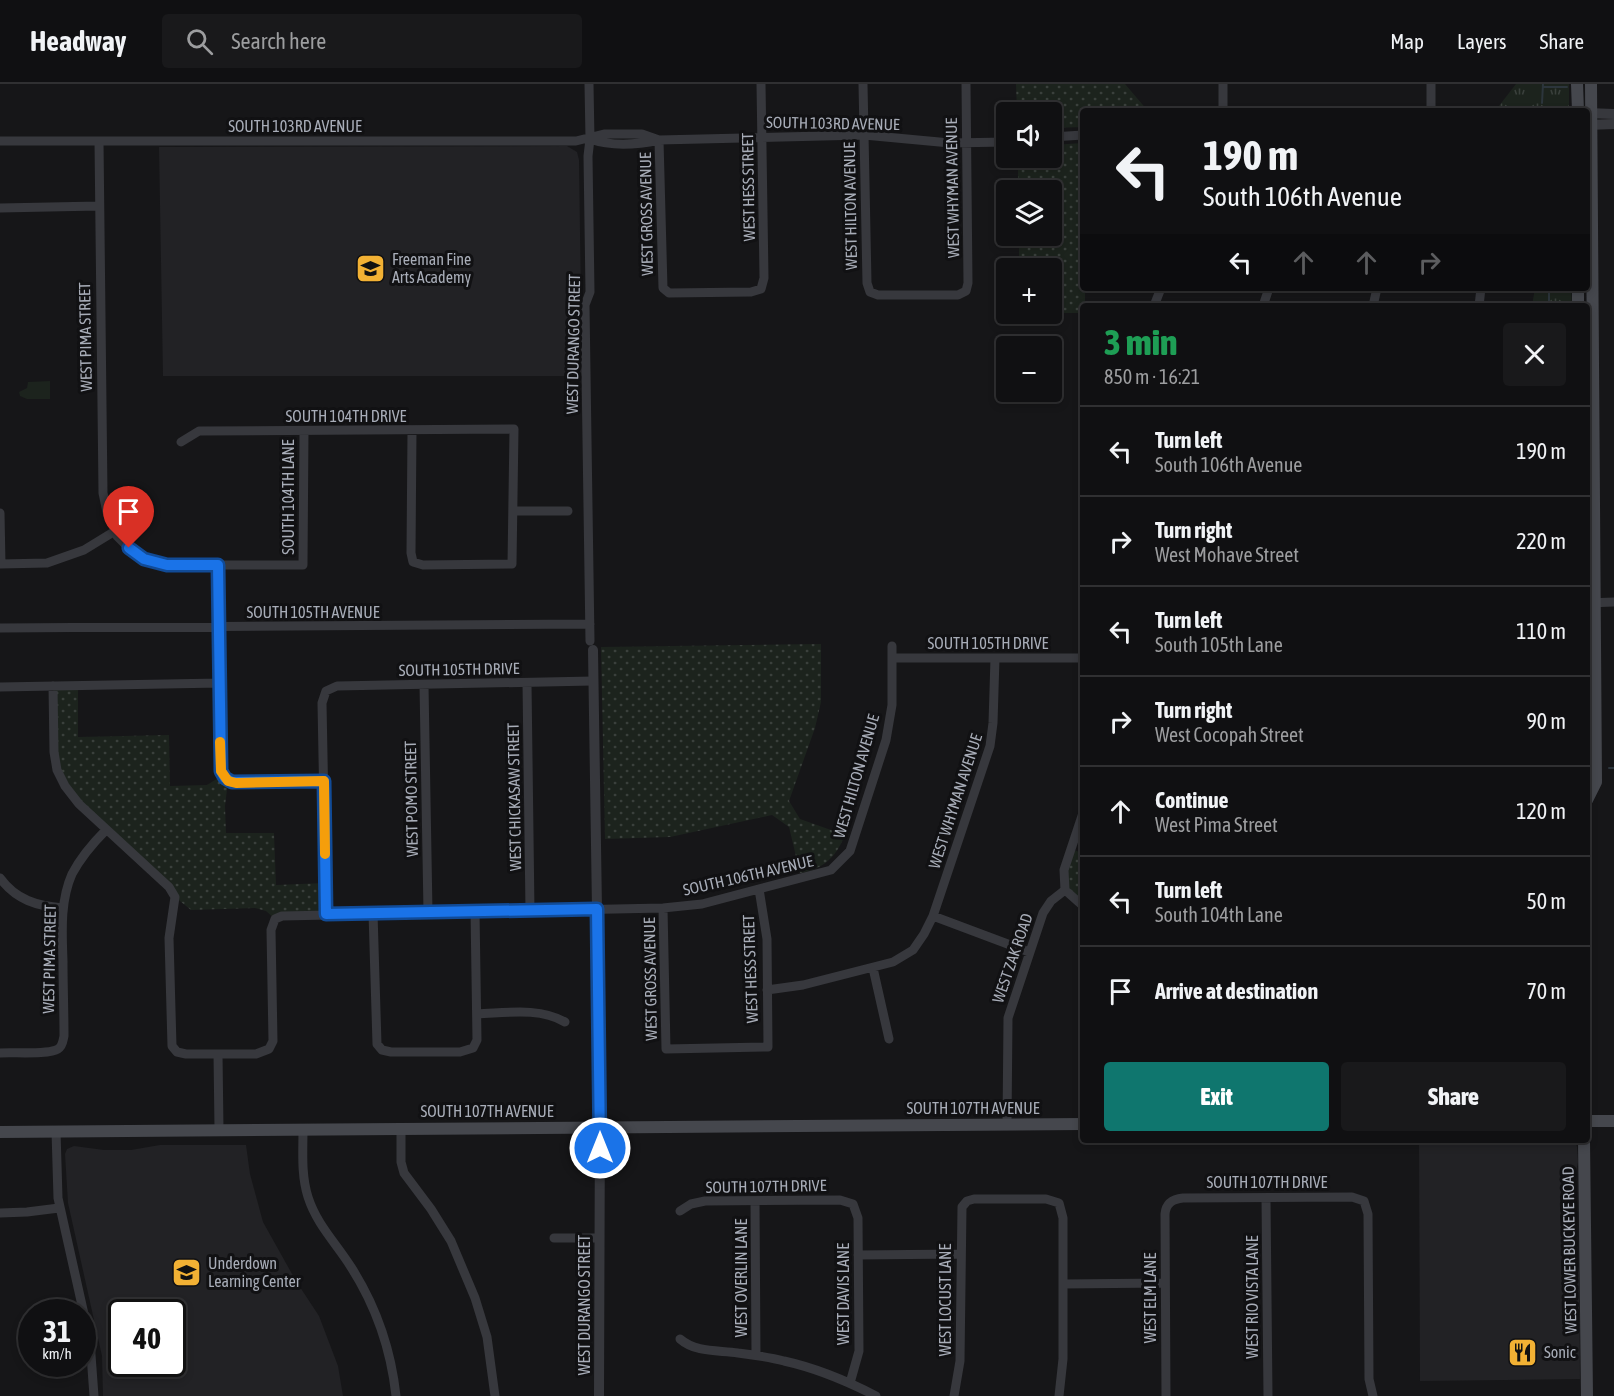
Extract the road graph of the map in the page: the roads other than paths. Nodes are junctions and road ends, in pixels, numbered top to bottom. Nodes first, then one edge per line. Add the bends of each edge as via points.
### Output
1 (589, 84) edge
2 (761, 84) edge
3 (863, 84) edge
4 (966, 84) edge
5 (1223, 84) edge
6 (1431, 84) edge
7 (1578, 84) edge
8 (1591, 84) edge
9 (1223, 108) edge
10 (1431, 108) edge
11 (1578, 108) edge
12 (1590, 108) edge
13 (1614, 114) edge
14 (1590, 119) edge
15 (1590, 119) edge
16 (1614, 124) edge
17 (864, 135) junction
18 (1080, 135) edge
19 (1062, 136) edge
20 (762, 137) junction
21 (590, 139) junction
22 (659, 140) junction
23 (0, 141) edge
24 (99, 141) junction
25 (996, 143) edge
26 (967, 144) junction
27 (99, 206) junction
28 (0, 208) edge
29 (663, 288) joint
30 (966, 291) joint
31 (1590, 361) edge
32 (304, 431) junction
33 (412, 431) junction
34 (181, 442) dead end
35 (513, 511) junction
36 (568, 511) dead end
37 (0, 513) edge
38 (115, 531) junction
39 (0, 564) edge
40 (218, 565) junction
41 (1614, 602) edge
42 (1591, 603) edge
43 (590, 624) junction
44 (219, 627) junction
45 (0, 628) edge
46 (592, 646) joint
47 (892, 646) dead end
48 (892, 658) junction
49 (995, 658) junction
50 (1080, 658) edge
51 (593, 681) junction
52 (220, 683) junction
53 (527, 683) junction
54 (424, 685) junction
55 (53, 686) junction
56 (0, 687) edge
57 (324, 781) junction
58 (1590, 794) edge
59 (1080, 822) edge
60 (106, 830) junction
61 (831, 870) joint
62 (0, 878) edge
63 (759, 889) junction
64 (1065, 890) junction
65 (1080, 903) edge
66 (663, 908) junction
67 (63, 909) junction
68 (597, 909) junction
69 (530, 911) junction
70 (428, 912) junction
71 (475, 912) junction
72 (373, 913) junction
73 (326, 914) junction
74 (933, 916) junction
75 (1029, 952) junction
76 (873, 968) junction
77 (767, 990) junction
78 (477, 1014) junction
79 (565, 1022) dead end
80 (889, 1039) dead end
81 (768, 1047) joint
82 (0, 1053) edge
83 (218, 1054) junction
84 (1590, 1121) edge
85 (1614, 1121) edge
86 (1007, 1124) junction
87 (1080, 1124) edge
88 (600, 1127) junction
89 (402, 1128) junction
90 (219, 1129) junction
91 (303, 1129) junction
92 (56, 1131) junction
93 (0, 1132) edge
94 (1584, 1143) edge
95 (1266, 1198) junction
96 (755, 1201) junction
97 (1170, 1201) joint
98 (854, 1204) joint
99 (59, 1208) junction
100 (680, 1211) dead end
101 (0, 1213) edge
102 (554, 1238) dead end
103 (599, 1238) junction
104 (961, 1254) junction
105 (858, 1255) junction
106 (1165, 1283) junction
107 (1063, 1284) junction
108 (680, 1339) dead end
109 (756, 1355) junction
110 (850, 1383) junction
111 (94, 1396) edge
112 (396, 1396) edge
113 (495, 1396) edge
114 (599, 1396) edge
115 (876, 1396) edge
116 (954, 1396) edge
117 (1059, 1396) edge
118 (1166, 1396) edge
119 (1268, 1396) edge
120 (1373, 1396) edge
121 (1587, 1396) edge

1 - 21 street, WEST DURANGO STREET
2 - 20 street, WEST HESS STREET
3 - 17 street, WEST HILTON AVENUE
4 - 26 street, WEST WHYMAN AVENUE
5 - 9 street
6 - 10 street
7 - 11 main road
8 - 12 main road
13 - 14 street
15 - 16 street
17 - 20 street, SOUTH 103RD AVENUE
17 - 26 street, SOUTH 103RD AVENUE
17 - 30 street, WEST HILTON AVENUE via 870,292 958,295
18 - 19 street
20 - 22 street, SOUTH 103RD AVENUE
20 - 29 street, WEST HESS STREET via 764,278 760,289 669,293
21 - 22 street, SOUTH 103RD AVENUE via 605,144
21 - 24 street, SOUTH 103RD AVENUE
21 - 43 street, WEST DURANGO STREET via 590,292 585,306
22 - 29 street, WEST GROSS AVENUE
23 - 24 street, SOUTH 103RD AVENUE
24 - 27 street, WEST PIMA STREET
25 - 26 street, SOUTH 103RD AVENUE
26 - 30 street, WEST WHYMAN AVENUE
27 - 28 street
27 - 38 street, WEST PIMA STREET via 103,494
31 - 42 main road
32 - 33 street, SOUTH 104TH DRIVE
32 - 34 street, SOUTH 104TH DRIVE via 199,431
32 - 40 street, SOUTH 104TH LANE via 303,565
33 - 35 street, SOUTH 104TH DRIVE via 514,429
33 - 35 street via 413,562 513,564
35 - 36 street
37 - 39 street
38 - 39 street via 84,550 47,563
38 - 40 street, SOUTH 104TH LANE via 144,559 167,565
40 - 44 street
41 - 42 street
42 - 58 main road via 1596,782
43 - 44 street, SOUTH 105TH AVENUE
43 - 46 street, WEST DURANGO STREET
44 - 45 street, SOUTH 105TH AVENUE
44 - 52 street
46 - 51 street, WEST DURANGO STREET
47 - 48 street, WEST HILTON AVENUE
48 - 49 street, SOUTH 105TH DRIVE
48 - 61 street, WEST HILTON AVENUE via 892,705 886,740 850,851
49 - 50 street, SOUTH 105TH DRIVE
49 - 74 street, WEST WHYMAN AVENUE via 990,746
51 - 53 street, SOUTH 105TH DRIVE
51 - 68 street, WEST DURANGO STREET
52 - 55 street
52 - 57 street via 221,767 225,778 236,783
53 - 54 street, SOUTH 105TH DRIVE
53 - 69 street, WEST CHICKASAW STREET
54 - 57 street, SOUTH 105TH DRIVE via 337,686 326,690 322,703
54 - 70 street, WEST POMO STREET
55 - 56 street
55 - 60 street via 57,770 74,798
57 - 73 street
59 - 64 street via 1064,870
60 - 67 street, WEST PIMA STREET via 76,867
60 - 83 street via 175,897 169,938 170,1036 174,1049 186,1054
61 - 63 street, SOUTH 106TH AVENUE
62 - 67 street via 14,894 28,902
63 - 66 street, SOUTH 106TH AVENUE
63 - 77 street, WEST HESS STREET via 766,926
64 - 65 street
64 - 75 street, WEST ZAK ROAD via 1043,913
66 - 68 street, SOUTH 106TH AVENUE
66 - 81 street, WEST GROSS AVENUE via 666,1049
67 - 82 street, WEST PIMA STREET via 64,1036 60,1048
68 - 69 street, SOUTH 106TH AVENUE
68 - 88 street, WEST DURANGO STREET
69 - 71 street, SOUTH 106TH AVENUE
70 - 71 street, SOUTH 106TH AVENUE
70 - 72 street, SOUTH 106TH AVENUE
71 - 78 street
72 - 73 street, SOUTH 106TH AVENUE
72 - 78 street via 375,1036 379,1048 391,1052 460,1052 473,1048 477,1040
73 - 83 street, SOUTH 106TH AVENUE via 275,919 271,930 273,1036 269,1049 256,1054
74 - 75 street
74 - 76 street, WEST WHYMAN AVENUE via 913,950 901,959
75 - 86 street, WEST ZAK ROAD via 1008,1018
76 - 77 street, WEST WHYMAN AVENUE
76 - 80 street
77 - 81 street, WEST HESS STREET
78 - 79 street via 534,1013
83 - 90 street
84 - 85 main road
86 - 87 main road, SOUTH 107TH AVENUE
86 - 88 main road, SOUTH 107TH AVENUE
88 - 89 main road, SOUTH 107TH AVENUE
88 - 103 street, WEST DURANGO STREET
89 - 91 main road, SOUTH 107TH AVENUE
89 - 113 street via 404,1173 438,1219 475,1298 490,1352
90 - 91 main road, SOUTH 107TH AVENUE
90 - 92 main road, SOUTH 107TH AVENUE
91 - 112 street via 308,1197 319,1223 352,1268 375,1311 390,1355
92 - 93 main road, SOUTH 107TH AVENUE
92 - 99 street
94 - 121 main road, WEST LOWER BUCKEYE ROAD
95 - 97 street, SOUTH 107TH DRIVE
95 - 119 street, WEST RIO VISTA LANE
95 - 120 street, SOUTH 107TH DRIVE via 1352,1197 1364,1201 1368,1214 1369,1379
96 - 98 street, SOUTH 107TH DRIVE via 840,1200
96 - 100 street, SOUTH 107TH DRIVE via 698,1202
96 - 109 street, WEST OVERLIN LANE
97 - 106 street, WEST ELM LANE via 1164,1214
98 - 105 street, WEST DAVIS LANE
99 - 101 street
99 - 111 street via 90,1341
102 - 103 street
103 - 114 street, WEST DURANGO STREET
104 - 105 street
104 - 107 street, WEST LOCUST LANE via 960,1215 964,1203 974,1199 1046,1199 1059,1203 1063,1218
104 - 116 street, WEST LOCUST LANE via 960,1361
105 - 110 street, WEST DAVIS LANE via 859,1351
106 - 107 street
106 - 118 street, WEST ELM LANE
107 - 117 street
108 - 109 street via 700,1349
109 - 110 street via 801,1365
110 - 115 street

